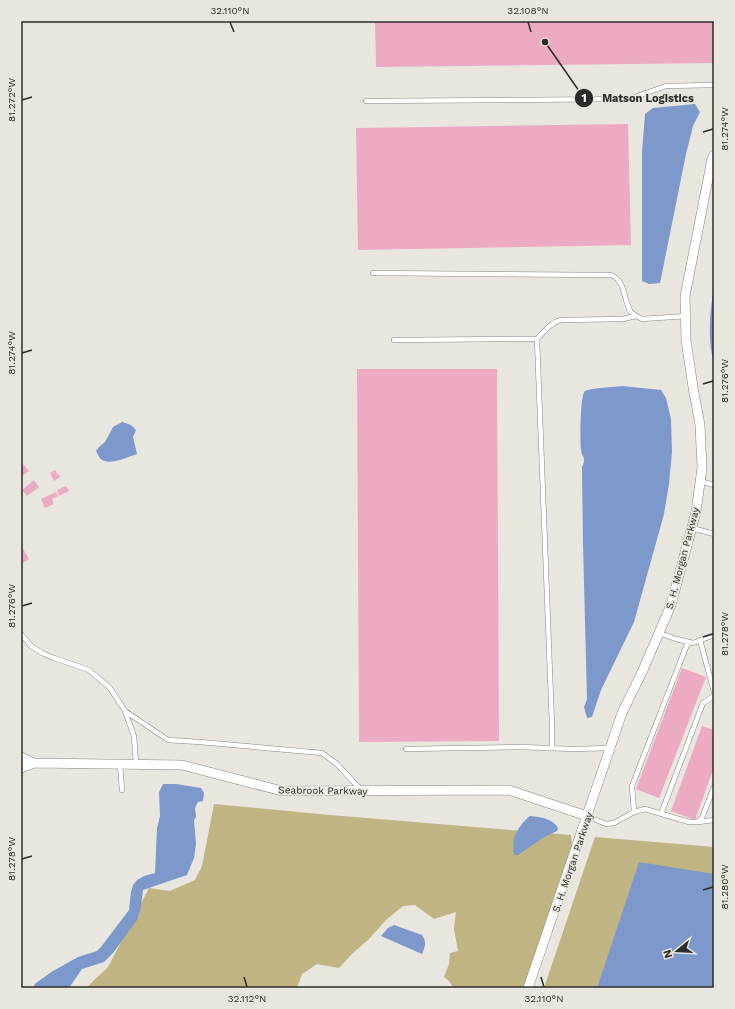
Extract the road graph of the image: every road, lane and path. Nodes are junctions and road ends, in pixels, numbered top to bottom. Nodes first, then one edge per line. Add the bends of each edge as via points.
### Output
1 (714, 85) edge
2 (366, 101) dead end
3 (714, 155) edge
4 (374, 273) dead end
5 (636, 316) junction
6 (686, 316) junction
7 (537, 339) junction
8 (394, 340) dead end
9 (700, 481) junction
10 (714, 485) edge
11 (692, 528) junction
12 (714, 534) edge
13 (659, 633) junction
14 (21, 634) edge
15 (714, 635) edge
16 (700, 640) junction
17 (688, 642) junction
18 (714, 692) edge
19 (714, 696) edge
20 (125, 711) junction
21 (552, 748) junction
22 (611, 748) junction
23 (406, 749) dead end
24 (21, 757) edge
25 (34, 763) junction
26 (120, 764) junction
27 (136, 764) junction
28 (21, 768) edge
29 (714, 787) edge
30 (122, 790) dead end
31 (361, 791) junction
32 (634, 812) junction
33 (661, 814) junction
34 (587, 816) junction
35 (714, 820) edge
36 (697, 822) junction
37 (528, 988) edge

1 - 2 lane via 666,86 629,99
3 - 6 street, S. H. Morgan Parkway via 685,296
4 - 5 lane via 611,275 620,282 631,312
5 - 6 lane via 642,319
5 - 7 lane via 623,319 556,321
6 - 9 street, S. H. Morgan Parkway via 686,340 700,425
7 - 8 lane
7 - 21 lane
9 - 10 lane
9 - 11 street, S. H. Morgan Parkway
11 - 12 lane
11 - 13 street, S. H. Morgan Parkway via 671,606
13 - 17 lane
13 - 22 street, S. H. Morgan Parkway via 622,713
14 - 20 lane via 31,646 42,653 90,670 110,688
15 - 16 lane
16 - 17 lane
16 - 18 lane
17 - 32 lane via 632,786
19 - 33 lane via 703,703
20 - 27 lane via 134,736
20 - 31 lane via 168,740 322,753
21 - 22 lane
21 - 23 lane
22 - 34 street, S. H. Morgan Parkway
24 - 25 street, Seabrook Parkway
25 - 26 street, Seabrook Parkway
25 - 28 street, Seabrook Parkway
26 - 27 street, Seabrook Parkway
26 - 30 lane
27 - 31 street, Seabrook Parkway via 182,765 282,791
29 - 36 lane via 702,818
31 - 34 street, Seabrook Parkway via 509,790
32 - 33 lane via 645,809
32 - 34 lane via 614,823 606,824
33 - 36 lane
34 - 37 street, S. H. Morgan Parkway
35 - 36 lane

